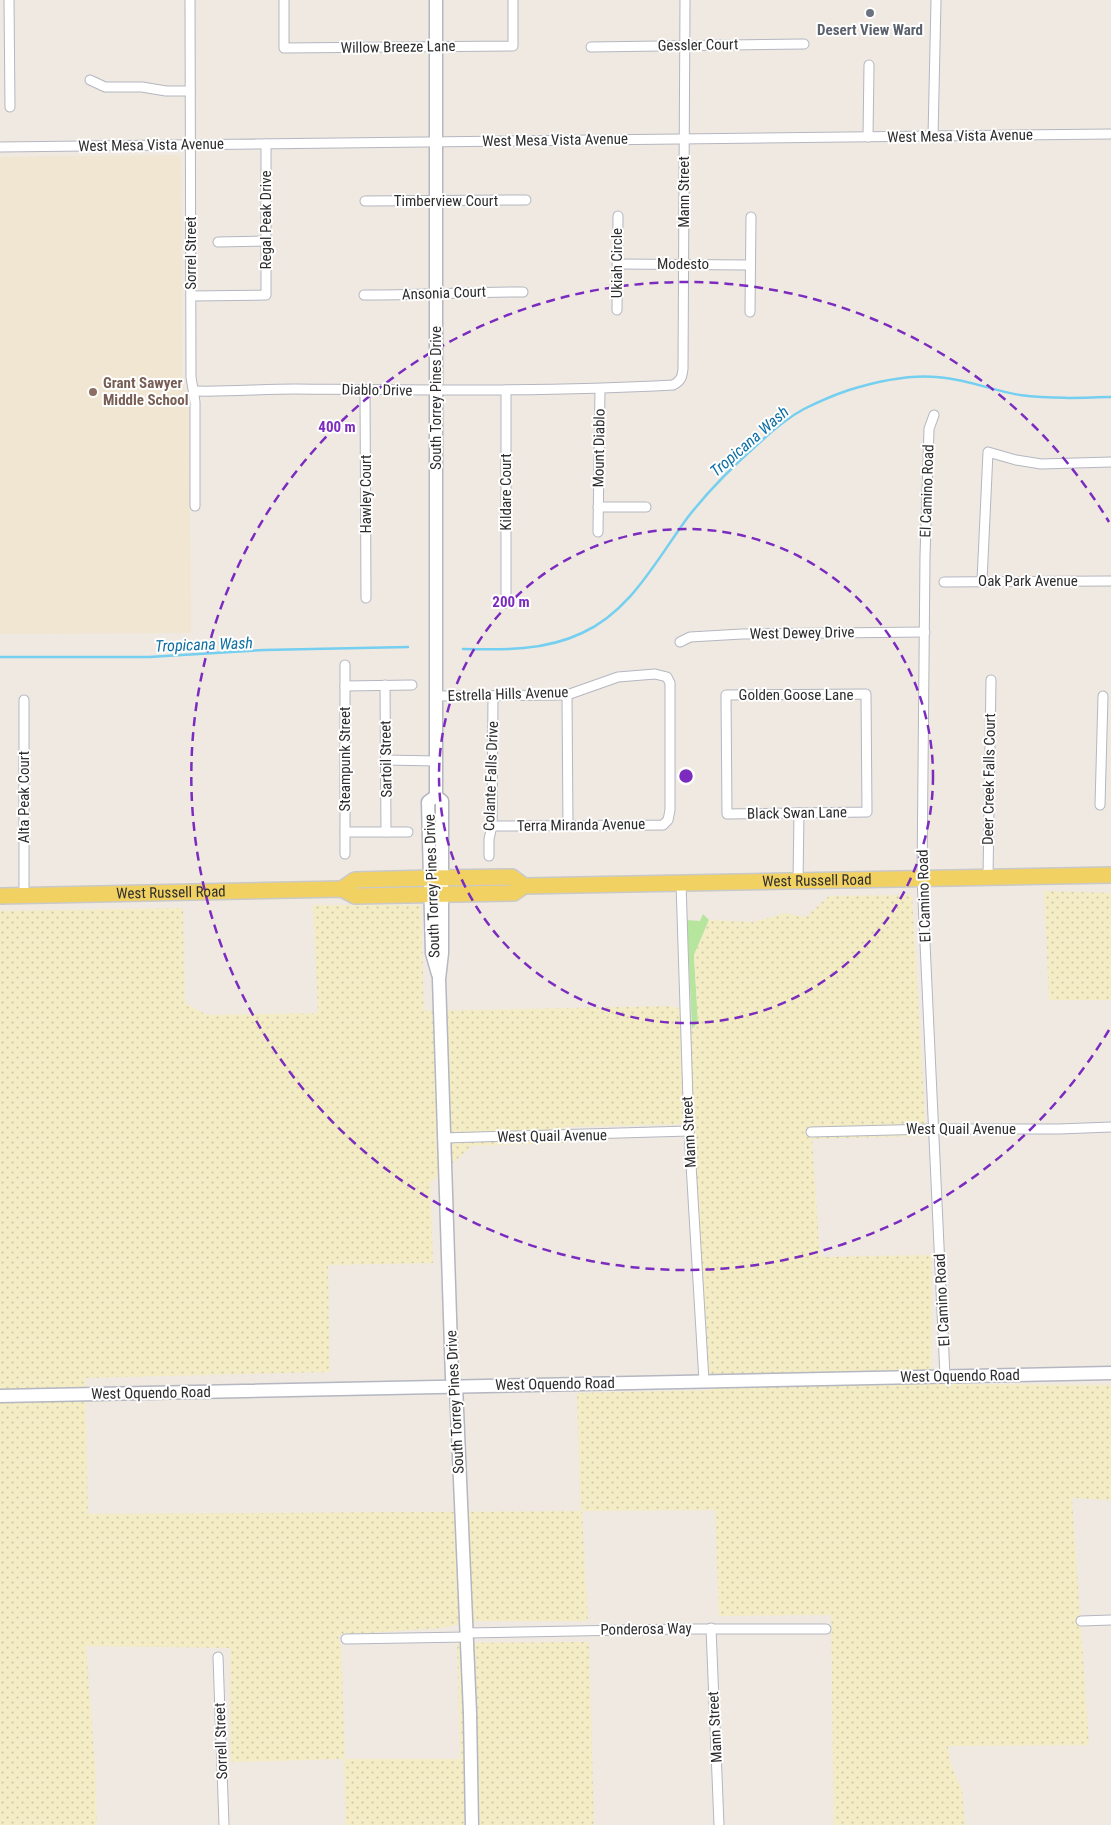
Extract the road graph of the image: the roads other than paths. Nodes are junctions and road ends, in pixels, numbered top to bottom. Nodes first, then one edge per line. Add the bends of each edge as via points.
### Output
1 (9, 0) edge
2 (190, 0) edge
3 (284, 0) edge
4 (436, 0) edge
5 (513, 0) edge
6 (685, 0) edge
7 (936, 0) edge
8 (804, 44) dead end
9 (685, 45) junction
10 (436, 46) junction
11 (591, 47) dead end
12 (869, 65) dead end
13 (90, 80) dead end
14 (190, 92) junction
15 (10, 106) dead end
16 (1111, 134) edge
17 (868, 137) junction
18 (933, 137) junction
19 (684, 138) junction
20 (436, 142) junction
21 (266, 144) junction
22 (191, 145) junction
23 (0, 147) edge
24 (526, 200) dead end
25 (365, 201) dead end
26 (436, 201) junction
27 (618, 216) dead end
28 (751, 217) dead end
29 (266, 241) junction
30 (218, 242) dead end
31 (618, 264) junction
32 (683, 264) junction
33 (749, 265) junction
34 (523, 292) dead end
35 (436, 293) junction
36 (364, 295) dead end
37 (191, 296) junction
38 (617, 310) dead end
39 (750, 312) dead end
40 (679, 382) joint
41 (600, 389) junction
42 (506, 390) junction
43 (194, 391) junction
44 (365, 391) junction
45 (436, 391) junction
46 (934, 416) dead end
47 (1111, 462) edge
48 (194, 506) dead end
49 (598, 507) junction
50 (646, 507) dead end
51 (598, 532) dead end
52 (1111, 581) edge
53 (944, 582) dead end
54 (982, 582) junction
55 (506, 593) dead end
56 (366, 598) dead end
57 (925, 632) junction
58 (680, 642) dead end
59 (345, 665) dead end
60 (991, 680) dead end
61 (385, 685) junction
62 (412, 685) dead end
63 (345, 686) junction
64 (567, 695) junction
65 (435, 696) junction
66 (492, 696) junction
67 (1103, 696) dead end
68 (24, 700) dead end
69 (1106, 750) edge
70 (386, 760) junction
71 (436, 761) junction
72 (1100, 805) dead end
73 (867, 812) joint
74 (799, 813) junction
75 (727, 814) joint
76 (668, 820) joint
77 (492, 826) junction
78 (568, 826) junction
79 (345, 832) junction
80 (386, 832) junction
81 (408, 832) dead end
82 (345, 854) dead end
83 (489, 856) dead end
84 (1111, 875) edge
85 (988, 877) junction
86 (436, 878) junction
87 (922, 878) junction
88 (798, 881) junction
89 (681, 883) junction
90 (524, 886) junction
91 (342, 889) junction
92 (24, 895) junction
93 (436, 895) junction
94 (0, 896) edge
95 (1111, 1127) edge
96 (934, 1129) junction
97 (689, 1131) junction
98 (812, 1132) dead end
99 (444, 1138) junction
100 (1111, 1373) edge
101 (945, 1376) junction
102 (704, 1381) junction
103 (456, 1386) junction
104 (0, 1396) edge
105 (1111, 1620) edge
106 (1081, 1621) dead end
107 (711, 1628) junction
108 (826, 1629) dead end
109 (466, 1635) junction
110 (346, 1639) dead end
111 (218, 1657) dead end
112 (224, 1825) edge
113 (472, 1825) edge
114 (719, 1825) edge

1 - 15 street
2 - 14 street, Sorrel Street
3 - 10 street, Willow Breeze Lane via 284,48
4 - 10 street, South Torrey Pines Drive
5 - 10 street, Willow Breeze Lane via 513,46
6 - 9 street, Mann Street
7 - 18 street
8 - 9 street, Gessler Court
9 - 11 street, Gessler Court
9 - 19 street, Mann Street
10 - 20 street, South Torrey Pines Drive
12 - 17 street
13 - 14 street via 105,87
14 - 22 street, Sorrel Street
16 - 18 street, West Mesa Vista Avenue
17 - 18 street, West Mesa Vista Avenue
17 - 19 street, West Mesa Vista Avenue
19 - 20 street, West Mesa Vista Avenue
19 - 32 street, Mann Street
20 - 21 street, West Mesa Vista Avenue
20 - 26 street, South Torrey Pines Drive
21 - 22 street, West Mesa Vista Avenue
21 - 29 street, Regal Peak Drive
22 - 23 street, West Mesa Vista Avenue
22 - 37 street, Sorrel Street
24 - 26 street, Timberview Court
25 - 26 street, Timberview Court
26 - 35 street, South Torrey Pines Drive
27 - 31 street, Ukiah Circle
28 - 33 street
29 - 30 street
29 - 37 street, Regal Peak Drive via 266,295
31 - 32 street, Modesto
31 - 38 street, Ukiah Circle
32 - 33 street, Modesto
32 - 40 street, Mann Street via 682,376
33 - 39 street
34 - 35 street, Ansonia Court
35 - 36 street, Ansonia Court
35 - 45 street, South Torrey Pines Drive
37 - 43 street, Sorrel Street via 191,377
40 - 41 street, Diablo Drive
41 - 42 street, Diablo Drive
41 - 49 street, Mount Diablo
42 - 45 street, Diablo Drive
42 - 55 street, Kildare Court
43 - 44 street, Diablo Drive
43 - 48 street, Sorrel Street
44 - 45 street, Diablo Drive
44 - 56 street, Hawley Court
45 - 65 street, South Torrey Pines Drive
46 - 57 street, El Camino Road via 929,429
47 - 54 street via 1041,464 988,452
49 - 50 street, Mount Diablo
49 - 51 street, Mount Diablo
52 - 54 street, Oak Park Avenue
53 - 54 street, Oak Park Avenue
57 - 58 street, West Dewey Drive via 742,634 690,637
57 - 87 street, El Camino Road
59 - 63 street, Steampunk Street
60 - 85 street, Deer Creek Falls Court
61 - 62 street
61 - 63 street
61 - 70 street, Sartoil Street
63 - 79 street, Steampunk Street
64 - 66 street, Estrella Hills Avenue
64 - 76 street, Estrella Hills Avenue via 618,677 655,674 667,677 670,683
64 - 78 street
65 - 66 street, Estrella Hills Avenue
65 - 71 street, South Torrey Pines Drive
66 - 77 street, Colante Falls Drive
67 - 69 street
68 - 92 street, Alta Peak Court
69 - 72 street
70 - 71 street
70 - 80 street, Sartoil Street
71 - 86 street, South Torrey Pines Drive via 436,796 442,801
73 - 74 street, Black Swan Lane
73 - 75 street, Golden Goose Lane via 866,694 726,695
74 - 75 street, Black Swan Lane
74 - 88 street
76 - 78 street, Terra Miranda Avenue via 663,824
77 - 78 street, Terra Miranda Avenue
77 - 83 street, Colante Falls Drive
79 - 80 street
79 - 82 street, Steampunk Street
80 - 81 street
84 - 85 main road, West Russell Road
85 - 87 main road, West Russell Road
86 - 90 main road, West Russell Road via 512,877
86 - 91 main road, West Russell Road via 355,880
86 - 93 street, South Torrey Pines Drive
87 - 88 main road, West Russell Road
87 - 96 street, El Camino Road
88 - 89 main road, West Russell Road
89 - 90 main road, West Russell Road
89 - 97 street, Mann Street
90 - 93 main road, West Russell Road via 514,893
91 - 92 main road, West Russell Road
91 - 93 main road, West Russell Road via 355,896
92 - 94 main road, West Russell Road
93 - 99 street, South Torrey Pines Drive via 432,953 439,979
95 - 96 street, West Quail Avenue
96 - 98 street, West Quail Avenue
96 - 101 street, El Camino Road
97 - 99 street, West Quail Avenue
97 - 102 street, Mann Street
99 - 103 street, South Torrey Pines Drive via 452,1378
100 - 101 street, West Oquendo Road
101 - 102 street, West Oquendo Road
102 - 103 street, West Oquendo Road
103 - 104 street, West Oquendo Road
103 - 109 street, South Torrey Pines Drive
105 - 106 street
107 - 108 street, Ponderosa Way
107 - 109 street, Ponderosa Way
107 - 114 street, Mann Street
109 - 110 street, Ponderosa Way
109 - 113 street, South Torrey Pines Drive
111 - 112 street, Sorrell Street

